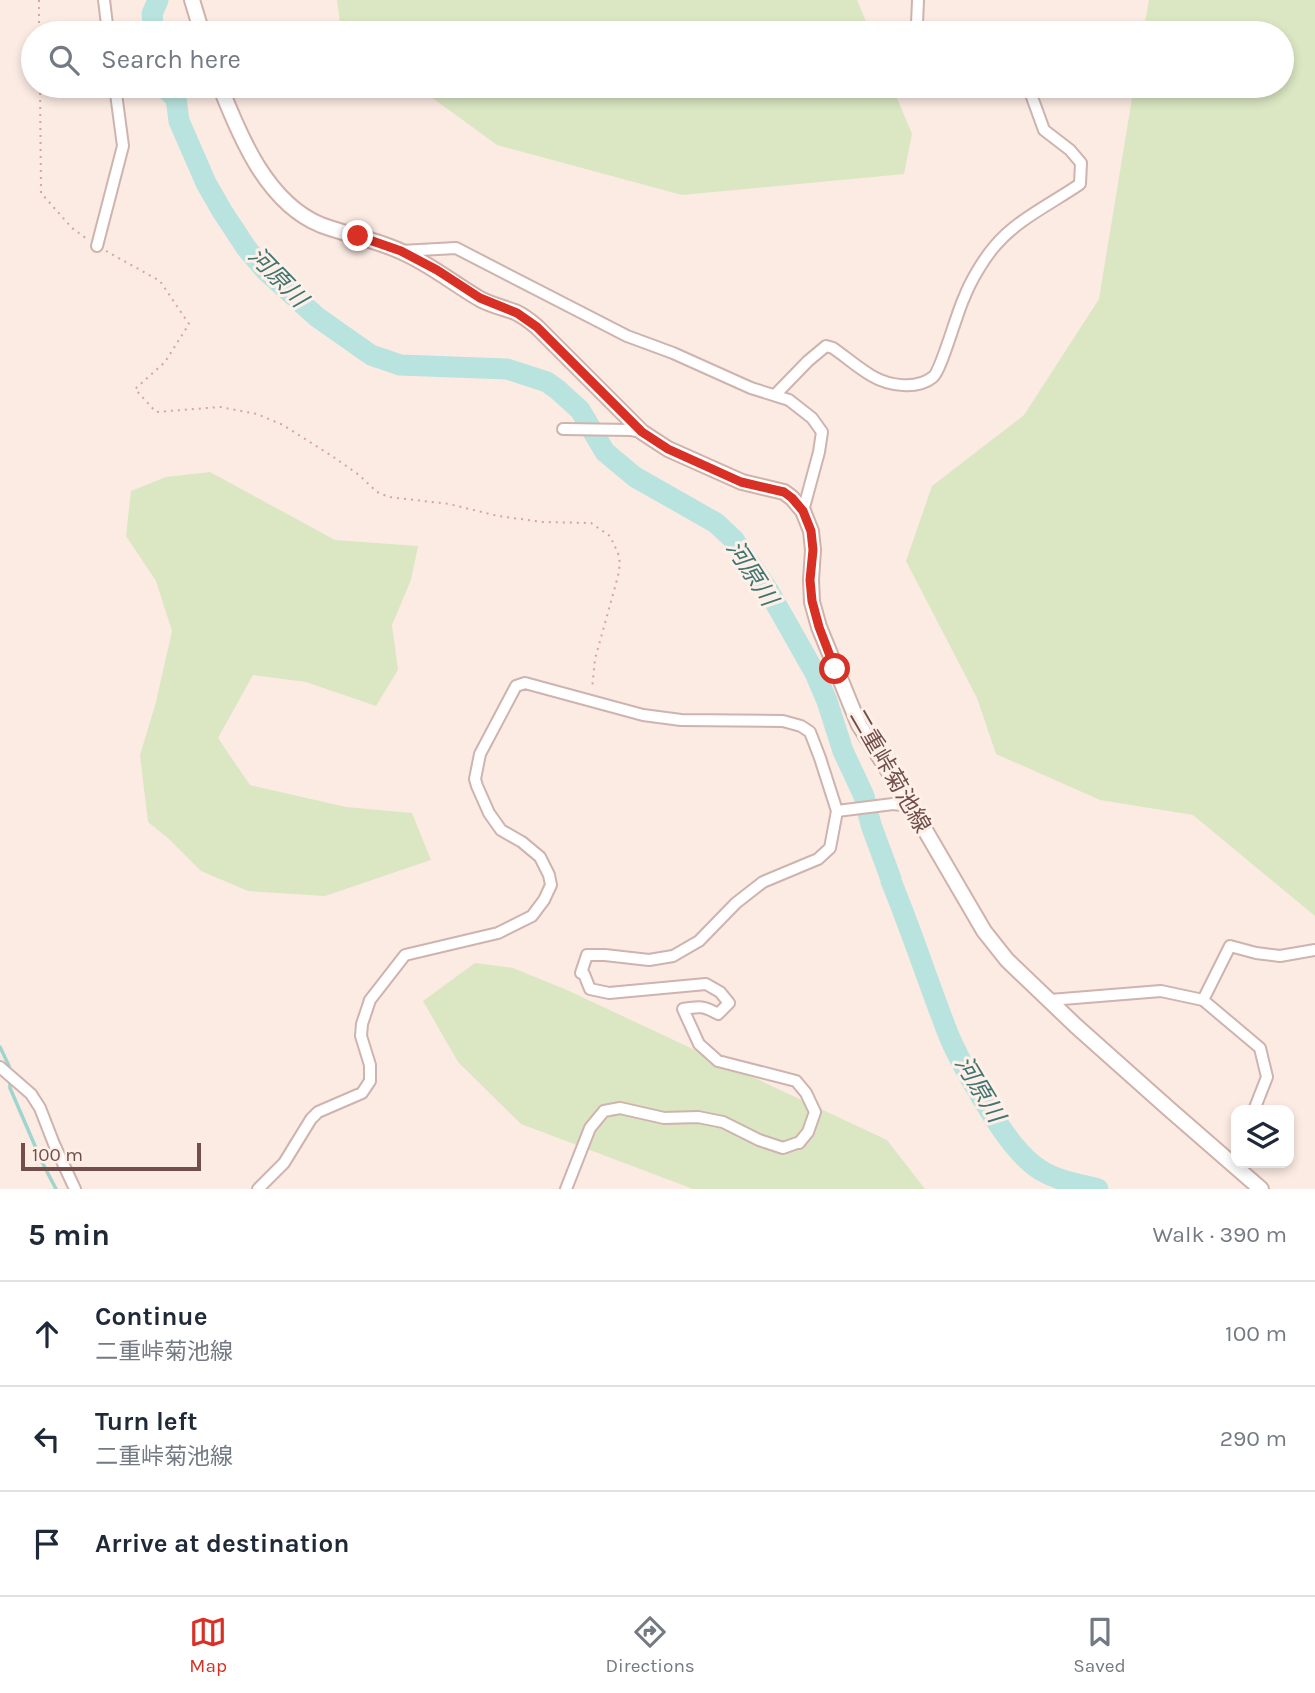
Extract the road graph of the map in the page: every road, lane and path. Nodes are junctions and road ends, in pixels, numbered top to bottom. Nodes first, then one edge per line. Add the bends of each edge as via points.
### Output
1 (39, 0) edge
2 (104, 0) edge
3 (192, 0) edge
4 (918, 0) edge
5 (40, 21) edge
6 (107, 21) edge
7 (198, 21) edge
8 (916, 21) edge
9 (40, 98) edge
10 (117, 98) edge
11 (225, 98) edge
12 (1032, 98) edge
13 (97, 246) junction
14 (401, 251) junction
15 (775, 394) junction
16 (563, 429) dead end
17 (637, 431) junction
18 (803, 511) junction
19 (591, 700) junction
20 (911, 806) junction
21 (836, 811) junction
22 (1315, 950) edge
23 (1050, 1000) junction
24 (1203, 1000) junction
25 (0, 1067) edge
26 (1256, 1105) edge
27 (1231, 1157) edge
28 (1242, 1168) edge
29 (75, 1189) edge
30 (258, 1189) edge
31 (566, 1189) edge
32 (1261, 1189) edge

1 - 5 path
2 - 6 street
3 - 7 main road
4 - 8 street
9 - 13 path via 41,193 72,228
10 - 13 street via 123,146
11 - 14 main road via 255,161 289,205 320,224
12 - 15 street via 1044,130 1081,163 1080,184 1022,221 994,247 964,296 938,372 920,384 905,386 874,377 826,346
13 - 19 path via 160,281 188,324 165,362 135,389 156,412 220,407 257,414 283,425 389,497 532,521 591,523 610,536 620,563 595,659
14 - 15 street via 456,248 627,336
14 - 17 main road via 480,298 525,317
15 - 18 street via 812,418 822,432
16 - 17 street
17 - 18 main road via 741,482 784,492
18 - 20 main road, 二重峠菊池線 via 811,531 810,580 819,627 859,725
19 - 21 street via 681,720 783,721 801,726 810,732
19 - 30 street via 525,683 516,686 480,754 477,786 501,830 540,858 551,885 544,900 532,916 498,933 405,955 370,1000 362,1024 370,1081 362,1093 318,1112 284,1163
20 - 21 street
20 - 23 main road, 二重峠菊池線 via 984,931
21 - 31 street via 830,848 818,859 763,883 699,941 673,956 649,960 587,955 581,973 590,989 609,993 706,984 720,992 729,1003 718,1014 705,1007 684,1009 699,1044 718,1061 796,1081 815,1112 808,1132 799,1143 783,1148 723,1122 664,1118 620,1108 604,1111 590,1128
22 - 24 street via 1280,956 1230,946
23 - 24 street via 1161,991
23 - 27 main road, 二重峠菊池線 via 1168,1108
24 - 26 street via 1260,1048 1267,1077
25 - 29 street via 40,1108
28 - 32 main road, 二重峠菊池線

